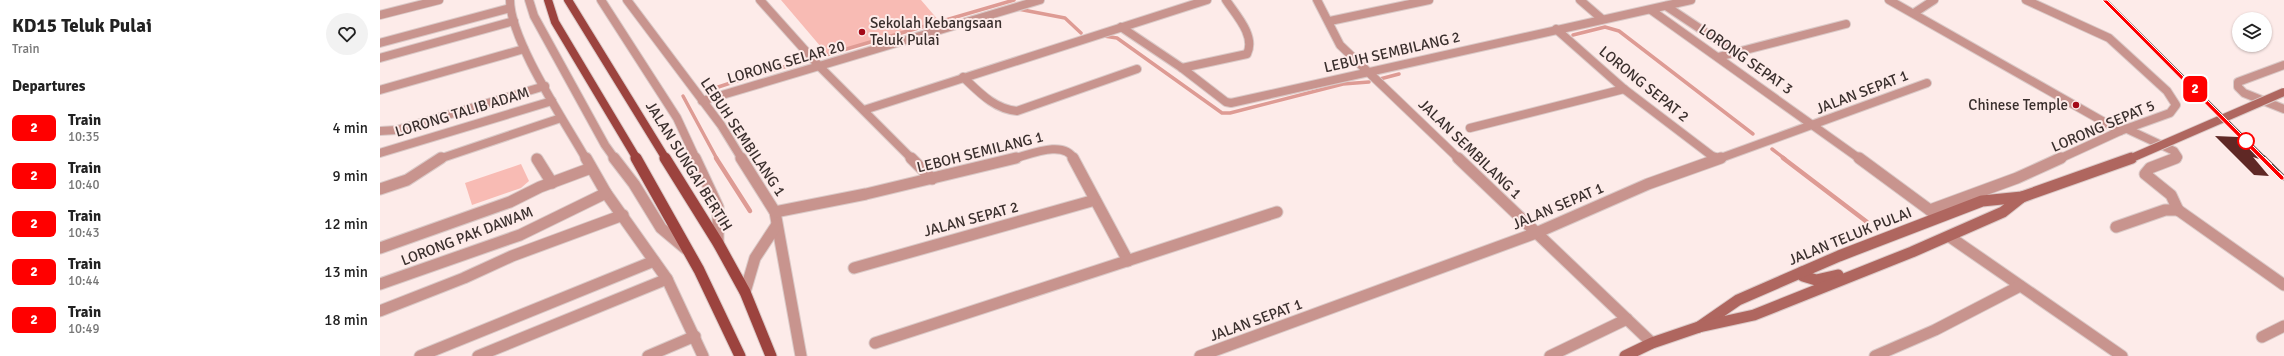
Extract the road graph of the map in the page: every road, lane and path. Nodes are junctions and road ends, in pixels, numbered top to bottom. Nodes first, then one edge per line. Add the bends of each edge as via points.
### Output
1 (439, 0) edge
2 (530, 0) edge
3 (548, 0) edge
4 (568, 0) edge
5 (601, 0) edge
6 (627, 0) edge
7 (760, 0) edge
8 (1040, 0) edge
9 (1207, 0) edge
10 (1226, 0) edge
11 (1318, 0) edge
12 (1429, 0) edge
13 (1580, 0) edge
14 (1691, 0) edge
15 (1889, 0) edge
16 (1934, 0) edge
17 (2026, 0) edge
18 (510, 4) edge
19 (1666, 6) junction
20 (1650, 10) junction
21 (1914, 13) junction
22 (380, 15) edge
23 (1602, 19) junction
24 (514, 21) junction
25 (1330, 21) junction
26 (1846, 24) dead end
27 (1121, 27) junction
28 (1556, 29) junction
29 (380, 43) edge
30 (524, 49) junction
31 (1735, 52) junction
32 (1718, 56) junction
33 (380, 58) edge
34 (2284, 65) edge
35 (820, 67) junction
36 (1182, 68) junction
37 (1137, 69) dead end
38 (1367, 72) junction
39 (963, 77) junction
40 (1927, 83) dead end
41 (545, 86) junction
42 (1624, 89) junction
43 (380, 90) edge
44 (2284, 92) edge
45 (552, 101) junction
46 (702, 101) junction
47 (2284, 109) edge
48 (864, 110) junction
49 (561, 118) junction
50 (1815, 125) junction
51 (1470, 128) dead end
52 (2124, 130) junction
53 (380, 131) edge
54 (380, 153) edge
55 (537, 159) dead end
56 (1716, 159) junction
57 (591, 168) junction
58 (932, 180) junction
59 (552, 182) junction
60 (380, 189) edge
61 (606, 193) junction
62 (2022, 197) junction
63 (1095, 200) junction
64 (1930, 210) junction
65 (2178, 210) junction
66 (775, 212) junction
67 (1277, 212) dead end
68 (623, 216) junction
69 (1940, 217) junction
70 (776, 226) junction
71 (2116, 227) dead end
72 (1536, 233) junction
73 (1950, 237) junction
74 (718, 242) junction
75 (380, 248) edge
76 (1912, 252) junction
77 (690, 253) junction
78 (654, 261) junction
79 (1128, 261) junction
80 (854, 268) dead end
81 (1802, 272) junction
82 (667, 279) junction
83 (380, 284) edge
84 (2284, 285) edge
85 (2020, 286) junction
86 (745, 292) junction
87 (380, 310) edge
88 (1627, 319) junction
89 (2284, 326) edge
90 (1699, 327) junction
91 (695, 336) junction
92 (2262, 337) dead end
93 (875, 343) dead end
94 (1652, 343) junction
95 (420, 356) edge
96 (478, 356) edge
97 (648, 356) edge
98 (703, 356) edge
99 (740, 356) edge
100 (771, 356) edge
101 (800, 356) edge
102 (1200, 356) edge
103 (1550, 356) edge
104 (1624, 356) edge
105 (1875, 356) edge
106 (2122, 356) edge

1 - 22 street
2 - 77 street via 534,16 605,144 661,228
3 - 77 main road via 555,22
4 - 74 main road, JALAN SUNGAI BERTIH
5 - 74 street via 677,118 718,207
6 - 46 street, LEBUH SEMBILANG 1
7 - 35 street
8 - 35 street, LORONG SELAR 20
9 - 27 street
10 - 36 street via 1250,38 1247,54
11 - 25 street, JALAN SEMBILANG 1
12 - 25 street
13 - 23 street
14 - 19 street, LEBUH SEMBILANG 2
15 - 21 street
16 - 21 street
17 - 52 street, LORONG SEPAT 5 via 2109,38 2175,100 2176,105 2170,113
18 - 24 street
18 - 29 street
19 - 20 street, LEBUH SEMBILANG 2
19 - 31 street
20 - 23 street, LEBUH SEMBILANG 2
20 - 32 street, LORONG SEPAT 3
21 - 52 street
23 - 28 street, LEBUH SEMBILANG 2
24 - 30 street
24 - 33 street
25 - 38 street, JALAN SEMBILANG 1 via 1330,29 1340,45
26 - 31 street
27 - 36 street, LEBUH SEMBILANG 2
27 - 39 street
28 - 38 street, LEBUH SEMBILANG 2
28 - 42 street, LORONG SEPAT 2
30 - 41 street
30 - 43 street
31 - 32 street
32 - 50 street, LORONG SEPAT 3
34 - 47 street via 2238,82 2238,87 2244,93
35 - 46 street, LORONG SELAR 20
35 - 48 street
36 - 38 street, LEBUH SEMBILANG 2 via 1226,102 1231,103
37 - 39 street via 1017,111 999,108
38 - 72 street, JALAN SEMBILANG 1
39 - 48 street
40 - 50 street, JALAN SEPAT 1
41 - 45 street
41 - 53 street via 397,130
42 - 51 street
42 - 56 street, LORONG SEPAT 2
44 - 62 main road, JALAN TELUK PULAI, bridge via 2134,157
45 - 49 street
45 - 54 street, LORONG TALIB ADAM
46 - 66 street, LEBUH SEMBILANG 1 via 721,126
48 - 58 street
49 - 57 street
49 - 60 street via 447,155 407,180
50 - 56 street, JALAN SEPAT 1
50 - 64 street, LORONG SEPAT 3
52 - 64 street, LORONG SEPAT 5 via 2017,178
52 - 65 street via 2174,151 2178,157 2150,168 2145,174 2171,195
55 - 59 street
56 - 72 street, JALAN SEPAT 1 via 1648,184
57 - 59 street
57 - 61 street
58 - 63 street, LEBOH SEMILANG 1 via 1048,150 1064,149 1071,153
58 - 66 street, LEBOH SEMILANG 1
59 - 75 street via 510,202
61 - 68 street
61 - 83 street, LORONG PAK DAWAM via 565,210 520,235
62 - 69 main road, JALAN TELUK PULAI via 1982,201
62 - 73 main road, JALAN TELUK PULAI via 2003,212
63 - 79 street, LEBOH SEMILANG 1
63 - 80 street, JALAN SEPAT 2
64 - 69 street, LORONG SEPAT 3
65 - 71 street via 2166,210
65 - 84 street
66 - 70 street, LEBUH SEMBILANG 1
67 - 79 street
68 - 78 street
68 - 87 street via 512,256 464,278
69 - 81 main road, JALAN TELUK PULAI
70 - 86 street via 755,258
70 - 101 street, LEBUH SEMBILANG 1
72 - 88 street, JALAN SEMBILANG 1
72 - 102 street, JALAN SEPAT 1
73 - 76 main road, JALAN TELUK PULAI
73 - 85 street
74 - 86 main road, JALAN SUNGAI BERTIH
76 - 81 main road via 1887,257 1827,279 1807,279
76 - 90 main road, JALAN TELUK PULAI via 1754,315
77 - 99 main road via 719,306
78 - 82 street
78 - 95 street
79 - 93 street
81 - 90 main road, JALAN TELUK PULAI via 1738,300
82 - 91 street
82 - 96 street
85 - 105 street via 1935,330
85 - 106 street
86 - 100 main road, JALAN SUNGAI BERTIH
88 - 94 street, JALAN SEMBILANG 1
88 - 103 street
89 - 92 street
90 - 94 main road, JALAN TELUK PULAI
91 - 97 street
91 - 98 street
94 - 104 main road, JALAN TELUK PULAI

